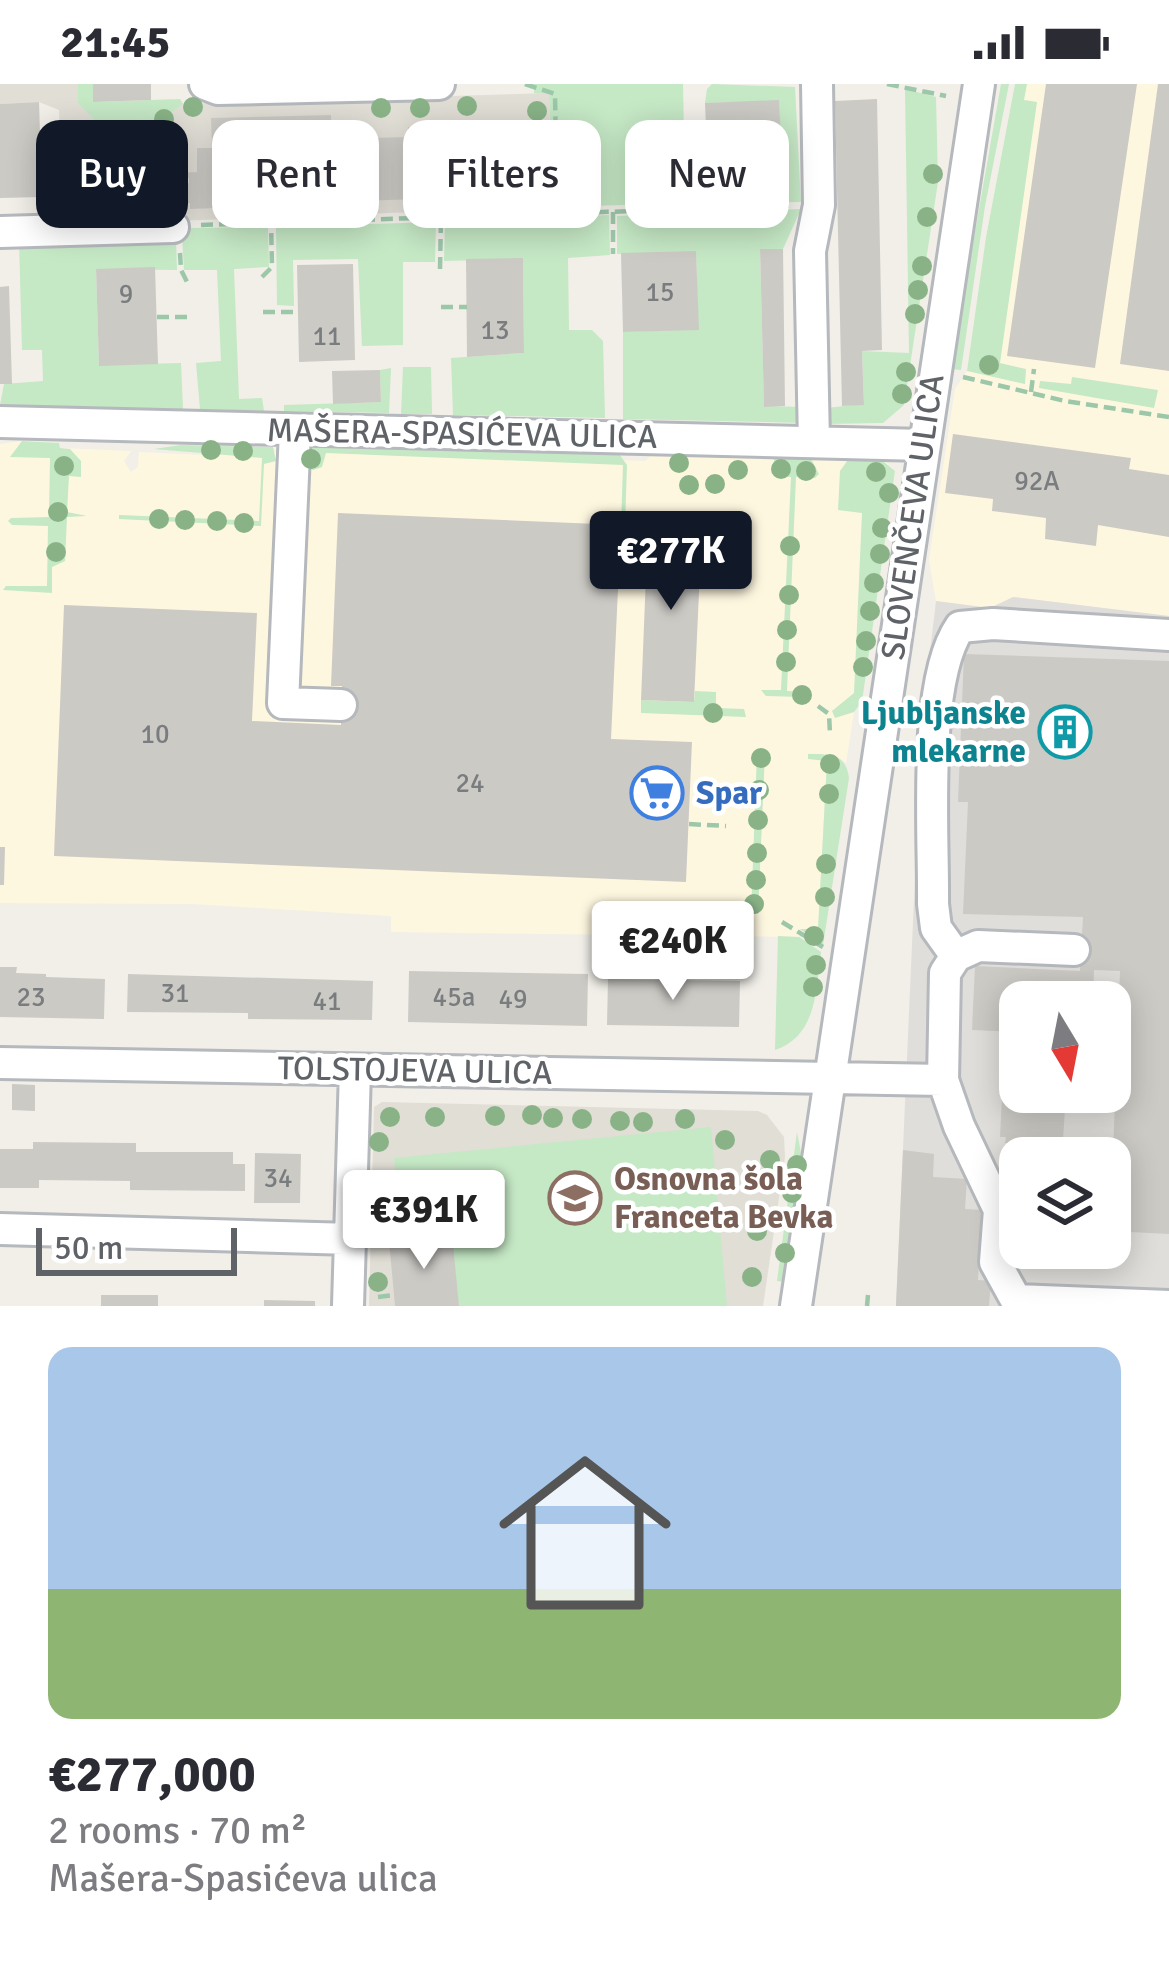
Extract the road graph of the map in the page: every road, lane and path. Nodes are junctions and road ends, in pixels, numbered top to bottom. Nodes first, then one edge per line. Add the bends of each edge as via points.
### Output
1 (205, 84) edge
2 (439, 84) edge
3 (525, 84) edge
4 (818, 84) edge
5 (887, 84) edge
6 (978, 94) edge
7 (555, 120) edge
8 (819, 205) junction
9 (789, 206) edge
10 (601, 211) edge
11 (613, 211) junction
12 (625, 211) edge
13 (138, 228) edge
14 (271, 228) edge
15 (441, 228) edge
16 (0, 232) edge
17 (613, 254) dead end
18 (440, 269) dead end
19 (262, 277) dead end
20 (466, 307) dead end
21 (441, 308) dead end
22 (298, 312) dead end
23 (262, 313) dead end
24 (188, 316) dead end
25 (157, 317) dead end
26 (1034, 369) dead end
27 (935, 371) junction
28 (1031, 392) junction
29 (1169, 417) edge
30 (0, 422) edge
31 (295, 431) junction
32 (814, 442) junction
33 (924, 446) junction
34 (1169, 635) edge
35 (341, 705) dead end
36 (818, 706) dead end
37 (830, 734) dead end
38 (689, 824) dead end
39 (726, 826) dead end
40 (782, 922) dead end
41 (1074, 950) dead end
42 (956, 956) junction
43 (847, 963) junction
44 (0, 1063) edge
45 (355, 1070) junction
46 (830, 1078) junction
47 (943, 1080) junction
48 (0, 1229) edge
49 (352, 1239) junction
50 (868, 1295) dead end
51 (348, 1306) edge
52 (796, 1306) edge
53 (867, 1306) edge
54 (1169, 1306) edge

1 - 2 street
3 - 7 path via 555,94
4 - 8 street
5 - 6 path
6 - 27 street, SLOVENČEVA ULICA
8 - 9 path
8 - 32 street via 810,251
10 - 11 path
11 - 12 path
11 - 17 path
13 - 16 street
14 - 19 path via 272,267
15 - 18 path
20 - 21 path
22 - 23 path
24 - 25 path
26 - 28 path
27 - 28 path
27 - 33 street, SLOVENČEVA ULICA
28 - 29 path
30 - 31 street, MAŠERA-SPASIĆEVA ULICA
31 - 32 street, MAŠERA-SPASIĆEVA ULICA
31 - 35 street via 283,703
32 - 33 street, MAŠERA-SPASIĆEVA ULICA
33 - 43 street, SLOVENČEVA ULICA
34 - 42 street via 993,624 960,627 947,646 936,701 933,904 936,928
36 - 37 path via 829,714
38 - 39 path
40 - 43 path
41 - 42 street via 978,946
42 - 47 street via 945,973
43 - 46 street, SLOVENČEVA ULICA
44 - 45 street, TOLSTOJEVA ULICA
45 - 46 street, TOLSTOJEVA ULICA
45 - 49 street
46 - 47 street, TOLSTOJEVA ULICA
46 - 52 street, SLOVENČEVA ULICA
47 - 54 street via 1000,1210 995,1262 1016,1300
48 - 49 street
49 - 51 street
50 - 53 path

